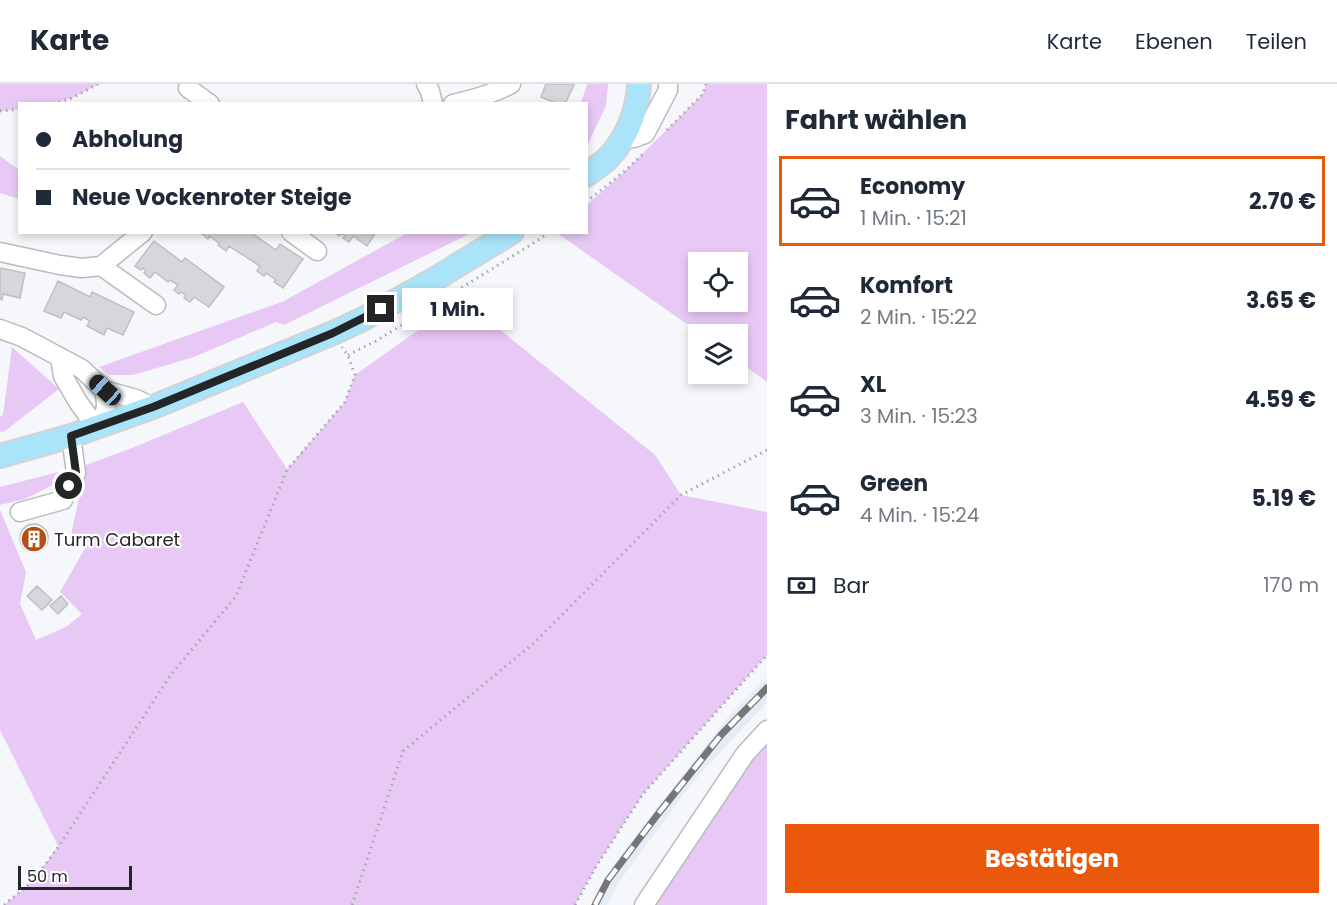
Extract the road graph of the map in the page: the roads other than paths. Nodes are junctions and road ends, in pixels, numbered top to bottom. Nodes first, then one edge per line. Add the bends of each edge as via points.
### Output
1 (426, 84) edge
2 (511, 84) edge
3 (639, 84) edge
4 (668, 84) edge
5 (188, 88) dead end
6 (207, 102) edge
7 (433, 102) edge
8 (461, 102) edge
9 (624, 137) junction
10 (588, 173) edge
11 (138, 234) edge
12 (294, 234) edge
13 (509, 234) edge
14 (317, 251) dead end
15 (0, 252) edge
16 (101, 266) junction
17 (156, 305) dead end
18 (0, 328) edge
19 (60, 358) junction
20 (105, 390) junction
21 (153, 407) junction
22 (97, 428) junction
23 (71, 436) junction
24 (0, 456) edge
25 (20, 512) dead end
26 (767, 730) edge
27 (644, 905) edge

1 - 7 street
2 - 8 street
3 - 9 main road via 636,109
4 - 9 street via 645,134
5 - 6 street
9 - 10 main road
11 - 16 street
12 - 14 street
13 - 21 main road via 363,319
15 - 16 street via 71,267
16 - 17 street
18 - 19 street
19 - 20 street via 82,369
19 - 22 street via 63,376
20 - 21 street
20 - 22 street via 105,414
21 - 22 main road
22 - 23 main road
23 - 24 main road
23 - 25 street via 76,473 63,500
26 - 27 street via 746,754

